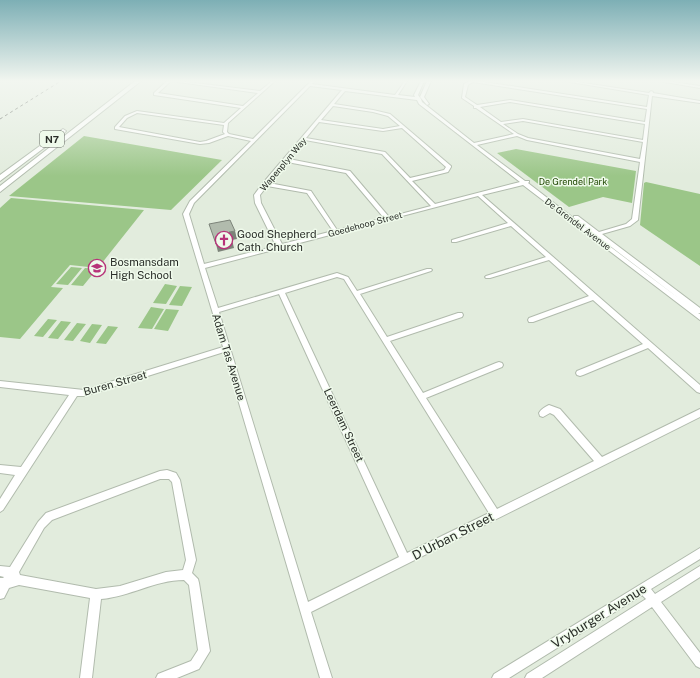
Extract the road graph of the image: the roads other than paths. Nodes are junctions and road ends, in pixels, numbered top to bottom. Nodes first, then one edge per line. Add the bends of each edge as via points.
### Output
1 (87, 113) edge
2 (98, 113) edge
3 (104, 113) edge
4 (136, 113) edge
5 (142, 113) edge
6 (237, 113) edge
7 (281, 113) edge
8 (326, 113) edge
9 (377, 113) edge
10 (433, 113) edge
11 (438, 113) edge
12 (484, 113) edge
13 (582, 113) edge
14 (648, 113) edge
15 (319, 121) junction
16 (499, 122) junction
17 (646, 123) junction
18 (226, 124) junction
19 (403, 127) junction
20 (227, 135) junction
21 (517, 135) junction
22 (304, 139) junction
23 (253, 140) junction
24 (644, 141) junction
25 (477, 144) junction
26 (285, 160) junction
27 (37, 161) junction
28 (643, 161) junction
29 (0, 179) edge
30 (409, 180) junction
31 (527, 182) junction
32 (265, 184) junction
33 (0, 190) edge
34 (479, 195) junction
35 (434, 206) junction
36 (387, 218) junction
37 (512, 224) junction
38 (336, 232) junction
39 (599, 234) junction
40 (593, 236) junction
41 (454, 241) dead end
42 (280, 247) junction
43 (549, 258) junction
44 (202, 267) junction
45 (429, 270) dead end
46 (488, 277) dead end
47 (281, 292) junction
48 (357, 293) junction
49 (594, 297) junction
50 (215, 311) junction
51 (700, 311) edge
52 (460, 314) dead end
53 (700, 318) edge
54 (531, 320) dead end
55 (385, 340) junction
56 (648, 345) junction
57 (226, 349) junction
58 (500, 365) dead end
59 (580, 373) dead end
60 (0, 384) edge
61 (700, 390) edge
62 (74, 393) junction
63 (421, 397) junction
64 (543, 413) dead end
65 (700, 413) edge
66 (601, 462) junction
67 (0, 469) edge
68 (23, 472) junction
69 (0, 507) edge
70 (495, 514) junction
71 (700, 553) edge
72 (405, 560) junction
73 (0, 571) edge
74 (700, 571) edge
75 (186, 575) junction
76 (16, 577) junction
77 (3, 584) edge
78 (644, 588) junction
79 (0, 594) edge
80 (96, 594) junction
81 (653, 601) junction
82 (305, 609) junction
83 (700, 662) edge
84 (86, 678) edge
85 (162, 678) edge
86 (326, 678) edge
87 (498, 678) edge
88 (531, 678) edge

1 - 29 highway, N7
2 - 27 highway, N7
3 - 27 highway
4 - 20 street via 126,117 116,128 200,143
5 - 18 street
6 - 18 street
7 - 23 street, Adam Tas Avenue
8 - 15 street, Wapenplyn Way
9 - 19 street via 392,117
10 - 25 street, De Grendel Avenue
11 - 25 street, De Grendel Avenue
12 - 16 street
13 - 17 street
14 - 17 street
15 - 19 street via 382,130
15 - 22 street, Wapenplyn Way
16 - 21 street
16 - 24 street via 523,120
17 - 24 street
18 - 20 street
19 - 30 street via 449,168 446,171
20 - 23 street
21 - 25 street
21 - 28 street
22 - 26 street, Wapenplyn Way
22 - 30 street via 380,152
23 - 44 street, Adam Tas Avenue via 187,210 186,216
24 - 28 street
25 - 31 street, De Grendel Avenue
26 - 32 street, Wapenplyn Way
26 - 36 street via 348,172
27 - 33 highway, N7
28 - 39 street via 635,220 628,225
30 - 35 street
31 - 34 street, Goedehoop Street
31 - 39 street, De Grendel Avenue
31 - 40 street, De Grendel Avenue
32 - 38 street via 309,192
32 - 42 street, Wapenplyn Way via 258,195 258,200
34 - 35 street, Goedehoop Street
34 - 37 street
35 - 36 street, Goedehoop Street
36 - 38 street, Goedehoop Street
37 - 41 street
37 - 43 street
38 - 42 street, Goedehoop Street
39 - 40 street
39 - 51 street, De Grendel Avenue
40 - 53 street, De Grendel Avenue
42 - 44 street, Goedehoop Street
43 - 46 street
43 - 49 street
44 - 50 street, Adam Tas Avenue
45 - 48 street
47 - 48 street via 341,275 348,279
47 - 50 street
47 - 72 street, Leerdam Street
48 - 55 street
49 - 54 street
49 - 56 street
50 - 57 street, Adam Tas Avenue
52 - 55 street
55 - 63 street
56 - 59 street
56 - 61 street
57 - 62 street, Buren Street via 87,393
57 - 82 street, Adam Tas Avenue
58 - 63 street
60 - 62 street, Buren Street
62 - 68 street
63 - 70 street
64 - 66 street via 549,409 557,412
65 - 66 street, D'Urban Street
66 - 70 street, D'Urban Street
67 - 68 street
68 - 69 street
70 - 72 street, D'Urban Street
71 - 78 street, Vryburger Avenue
72 - 82 street, D'Urban Street
73 - 76 street
74 - 81 street, Vryburger Avenue
75 - 76 street via 191,560 176,480 173,475 168,474 50,516 41,525
75 - 80 street via 174,575 114,594
75 - 85 street via 194,583 204,651 195,665
76 - 77 street
76 - 80 street
77 - 79 street
78 - 81 street
78 - 87 street, Vryburger Avenue
80 - 84 street
81 - 83 street
81 - 88 street, Vryburger Avenue
82 - 86 street, Adam Tas Avenue

